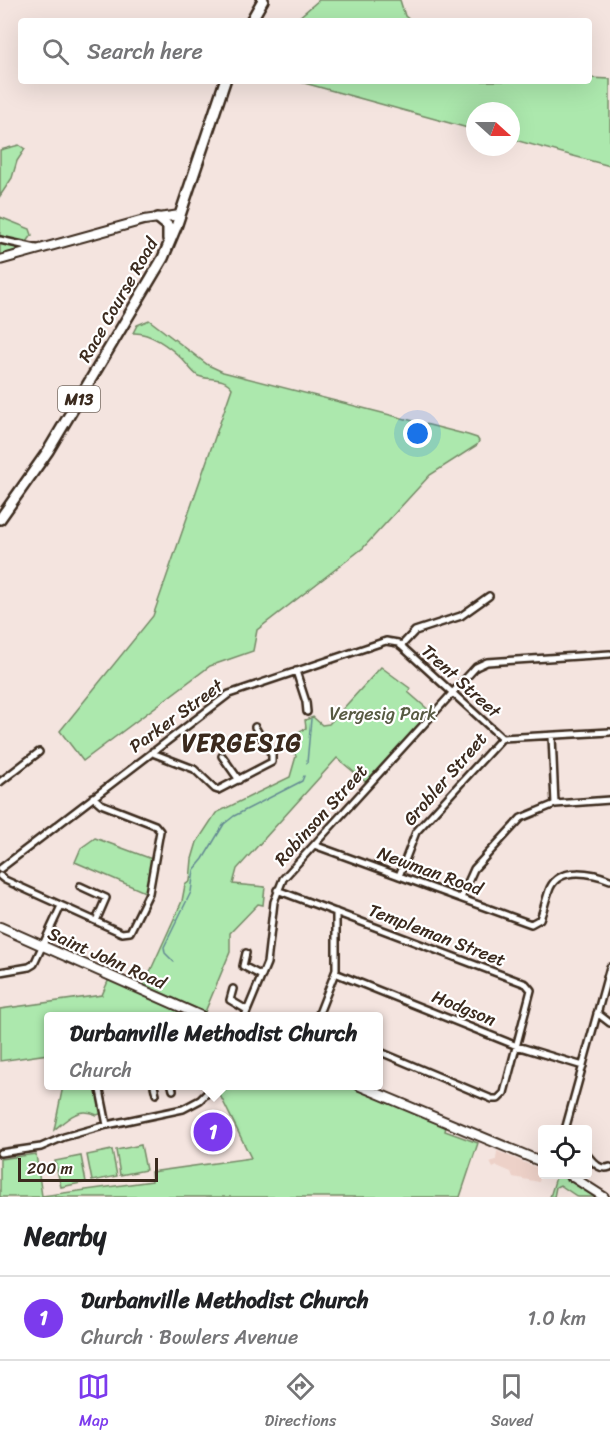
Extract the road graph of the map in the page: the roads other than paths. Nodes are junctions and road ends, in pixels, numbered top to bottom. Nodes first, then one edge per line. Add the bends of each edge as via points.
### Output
1 (263, 0) edge
2 (253, 18) edge
3 (224, 84) edge
4 (180, 215) junction
5 (158, 218) junction
6 (0, 240) edge
7 (40, 249) junction
8 (166, 250) junction
9 (0, 260) edge
10 (0, 519) edge
11 (489, 597) dead end
12 (401, 646) junction
13 (610, 654) edge
14 (296, 671) junction
15 (452, 692) junction
16 (307, 712) dead end
17 (255, 727) dead end
18 (610, 732) edge
19 (552, 736) junction
20 (502, 738) junction
21 (153, 751) junction
22 (39, 752) dead end
23 (222, 756) dead end
24 (239, 780) junction
25 (0, 782) edge
26 (93, 797) junction
27 (610, 800) edge
28 (555, 804) junction
29 (314, 845) junction
30 (0, 869) edge
31 (0, 876) edge
32 (399, 876) junction
33 (610, 880) edge
34 (80, 886) dead end
35 (277, 890) junction
36 (106, 898) junction
37 (460, 898) junction
38 (113, 901) dead end
39 (61, 906) junction
40 (336, 912) junction
41 (96, 921) junction
42 (0, 927) edge
43 (43, 946) junction
44 (246, 953) dead end
45 (610, 967) edge
46 (0, 972) edge
47 (335, 973) junction
48 (262, 976) junction
49 (233, 989) dead end
50 (190, 1012) edge
51 (245, 1012) edge
52 (246, 1012) edge
53 (320, 1012) edge
54 (597, 1013) junction
55 (610, 1023) edge
56 (517, 1046) junction
57 (383, 1053) edge
58 (582, 1066) junction
59 (100, 1090) edge
60 (155, 1090) edge
61 (210, 1090) edge
62 (370, 1090) edge
63 (156, 1094) dead end
64 (107, 1125) junction
65 (566, 1125) edge
66 (0, 1153) edge
67 (538, 1160) edge
68 (592, 1160) edge
69 (610, 1167) edge
70 (576, 1179) edge
71 (604, 1197) edge

1 - 2 main road
3 - 4 main road, M13
4 - 5 main road
4 - 8 main road, Race Course Road / M13
5 - 7 main road
5 - 8 main road via 169,228
6 - 7 street
7 - 9 main road
8 - 10 main road, Race Course Road / M13 via 48,452
11 - 12 street via 461,616 416,631
12 - 14 street, Parker Street via 386,641
12 - 15 street, Trent Street
13 - 15 street, Robinson Street via 487,662 479,664
14 - 16 street
14 - 21 street, Parker Street via 229,694
15 - 20 street, Trent Street
15 - 29 street, Robinson Street
17 - 24 street via 273,760
18 - 19 street, Grobler Street
19 - 20 street, Grobler Street
19 - 28 street
20 - 32 street, Grobler Street via 416,832
21 - 24 street via 196,771 216,790
21 - 26 street, Parker Street
22 - 25 street
23 - 24 street
26 - 30 street, Parker Street
26 - 41 street via 100,804 155,825 160,833 149,893 132,930 122,933
27 - 28 street
28 - 37 street via 517,821 474,869
29 - 32 street, Newman Road
29 - 35 street, Robinson Street
31 - 39 street
32 - 37 street, Newman Road
33 - 37 street, Newman Road via 587,873 564,875 550,887 541,917 530,923
34 - 36 street
35 - 40 street, Templeman Street
35 - 48 street, Robinson Street
36 - 38 street
36 - 41 street
39 - 41 street
39 - 43 street
40 - 47 street
40 - 56 street, Templeman Street via 528,985 531,994
42 - 43 main road, Saint John Road
43 - 46 street via 32,966
43 - 50 main road, Saint John Road
44 - 48 street via 243,966
45 - 54 street
47 - 53 street
47 - 56 street, Hodgson
48 - 52 street, Robinson Street
49 - 51 street via 230,1000
54 - 55 street
54 - 58 street
56 - 57 street via 504,1093 496,1099
56 - 58 street, Hodgson
58 - 65 street
59 - 64 street
60 - 63 street
61 - 64 street via 183,1109
62 - 67 main road
64 - 66 street via 40,1147
68 - 69 street via 601,1168
70 - 71 main road

